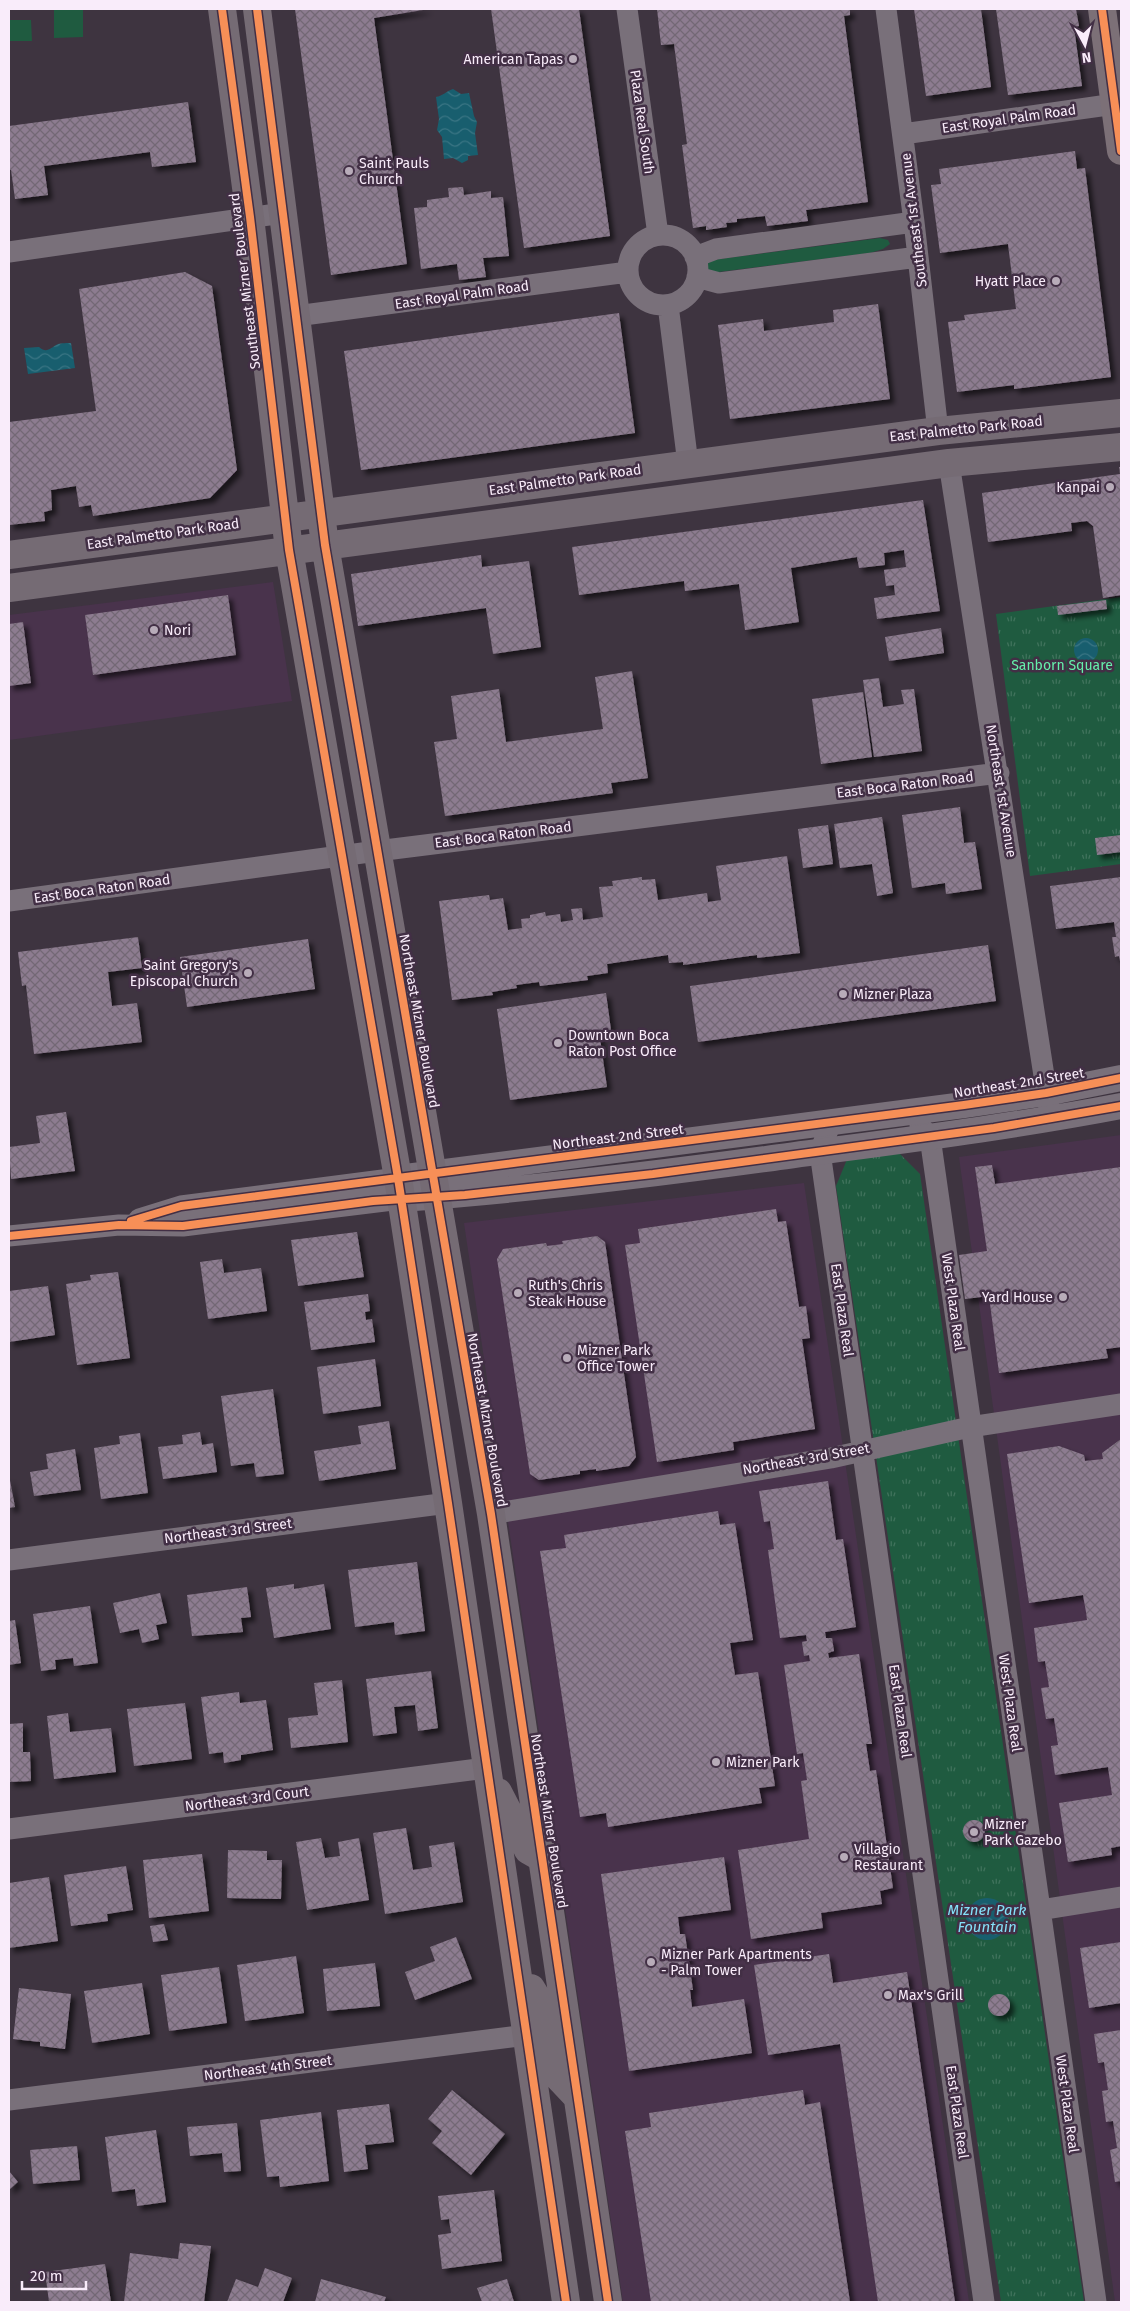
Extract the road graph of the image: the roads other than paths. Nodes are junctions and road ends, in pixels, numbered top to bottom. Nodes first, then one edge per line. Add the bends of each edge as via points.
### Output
1 (222, 9) edge
2 (257, 9) edge
3 (627, 9) edge
4 (886, 9) edge
5 (1102, 9) edge
6 (1115, 104) junction
7 (903, 134) junction
8 (1121, 151) edge
9 (283, 213) junction
10 (250, 217) junction
11 (914, 222) junction
12 (658, 235) junction
13 (9, 252) edge
14 (918, 257) junction
15 (696, 267) junction
16 (628, 272) junction
17 (668, 305) junction
18 (296, 316) junction
19 (1121, 413) edge
20 (938, 432) junction
21 (1121, 447) edge
22 (949, 463) junction
23 (688, 464) junction
24 (320, 512) junction
25 (285, 517) junction
26 (325, 545) junction
27 (290, 550) junction
28 (9, 555) edge
29 (9, 588) edge
30 (998, 773) junction
31 (377, 850) junction
32 (343, 856) junction
33 (9, 901) edge
34 (1121, 1078) edge
35 (1046, 1093) junction
36 (1121, 1106) edge
37 (908, 1112) junction
38 (1050, 1119) junction
39 (831, 1122) junction
40 (930, 1137) junction
41 (820, 1152) junction
42 (434, 1185) junction
43 (399, 1188) junction
44 (9, 1236) edge
45 (1121, 1404) edge
46 (970, 1426) junction
47 (862, 1450) junction
48 (448, 1503) junction
49 (491, 1514) junction
50 (9, 1560) edge
51 (486, 1768) junction
52 (9, 1829) edge
53 (542, 1858) junction
54 (1121, 1897) edge
55 (1040, 1910) junction
56 (516, 1960) junction
57 (527, 2035) junction
58 (578, 2099) junction
59 (9, 2100) edge
60 (566, 2302) edge
61 (608, 2302) edge
62 (984, 2302) edge
63 (1096, 2302) edge

1 - 10 main road, Southeast Mizner Boulevard
2 - 9 main road
3 - 12 street, Plaza Real South
4 - 7 street, Southeast 1st Avenue
5 - 6 main road
6 - 7 street, East Royal Palm Road
6 - 8 main road
7 - 11 street, Southeast 1st Avenue
9 - 10 street
9 - 18 main road
10 - 13 street
10 - 25 main road, Southeast Mizner Boulevard
11 - 14 street, Southeast 1st Avenue
11 - 15 street via 716,249
12 - 15 street via 680,240 689,247
12 - 16 street via 644,241 632,252
14 - 15 street via 719,283
14 - 20 street, Southeast 1st Avenue
15 - 17 street via 687,296
16 - 17 street via 636,293 656,304
16 - 18 street, East Royal Palm Road
17 - 23 street
18 - 24 main road
19 - 20 main road, East Palmetto Park Road
20 - 23 main road, East Palmetto Park Road
21 - 22 main road
22 - 26 main road
22 - 30 street, Northeast 1st Avenue
23 - 24 main road, East Palmetto Park Road
24 - 25 main road, East Palmetto Park Road
24 - 26 main road
25 - 27 main road, Southeast Mizner Boulevard
25 - 28 main road, East Palmetto Park Road
26 - 27 main road
26 - 31 main road, Northeast Mizner Boulevard
27 - 29 main road
27 - 32 main road
30 - 31 street, East Boca Raton Road
30 - 35 street, Northeast 1st Avenue
31 - 32 street, East Boca Raton Road
31 - 42 main road, Northeast Mizner Boulevard
32 - 33 street, East Boca Raton Road
32 - 43 main road
34 - 35 street, Northeast 2nd Street
35 - 37 street, Northeast 2nd Street
35 - 38 street, Northeast 1st Avenue
36 - 38 street, Northeast 2nd Street
37 - 39 street, Northeast 2nd Street
37 - 40 street
38 - 40 street, Northeast 2nd Street
39 - 41 street, East Plaza Real
39 - 42 street, Northeast 2nd Street
40 - 41 street, Northeast 2nd Street
40 - 46 street, West Plaza Real
41 - 42 street, Northeast 2nd Street via 653,1174
41 - 47 street, East Plaza Real
42 - 43 street, Northeast 2nd Street
42 - 49 main road, Northeast Mizner Boulevard
43 - 44 street, Northeast 2nd Street via 237,1209 181,1206 119,1225
43 - 48 main road
45 - 46 street, Northeast 3rd Street
46 - 47 street, Northeast 3rd Street
46 - 55 street, West Plaza Real
47 - 49 street, Northeast 3rd Street via 831,1458
47 - 62 street, East Plaza Real
48 - 50 street, Northeast 3rd Street
48 - 51 main road
49 - 53 main road, Northeast Mizner Boulevard
51 - 52 street, Northeast 3rd Court
51 - 53 main road via 528,1850
51 - 56 main road
53 - 58 main road, Northeast Mizner Boulevard
54 - 55 street
55 - 63 street, West Plaza Real
56 - 57 main road
56 - 58 main road via 542,2006 560,2079
57 - 59 street, Northeast 4th Street
57 - 60 main road
58 - 61 main road, Northeast Mizner Boulevard

